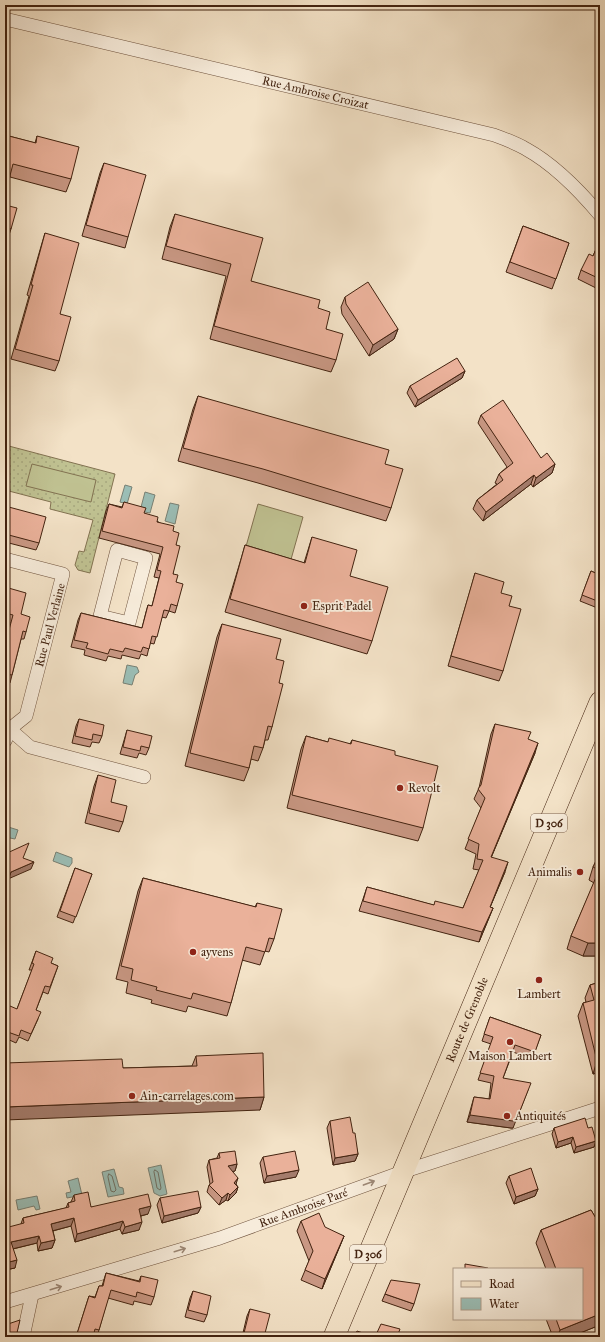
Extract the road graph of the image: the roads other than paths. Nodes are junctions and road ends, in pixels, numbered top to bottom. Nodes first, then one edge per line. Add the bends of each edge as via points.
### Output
1 (5, 19) edge
2 (600, 215) edge
3 (117, 550) joint
4 (5, 559) edge
5 (600, 702) edge
6 (8, 726) edge
7 (5, 742) edge
8 (144, 777) dead end
9 (600, 1108) edge
10 (402, 1172) junction
11 (32, 1295) junction
12 (5, 1302) edge
13 (23, 1337) edge
14 (334, 1337) edge

1 - 2 street, Rue Ambroise Croizat via 494,135 526,149 555,169
3 - 3 street via 100,616 129,623 146,558
4 - 6 street, Rue Paul Verlaine via 63,574 26,716
5 - 10 main road, Route de Grenoble / D 306
6 - 7 street, Rue Paul Verlaine
6 - 8 street via 30,747
9 - 10 street, Rue Ambroise Paré
11 -> 10 street, Rue Ambroise Paré via 220,1238
10 - 14 main road, Route de Grenoble / D 306
11 - 12 street, Rue Ambroise Paré
11 - 13 street

